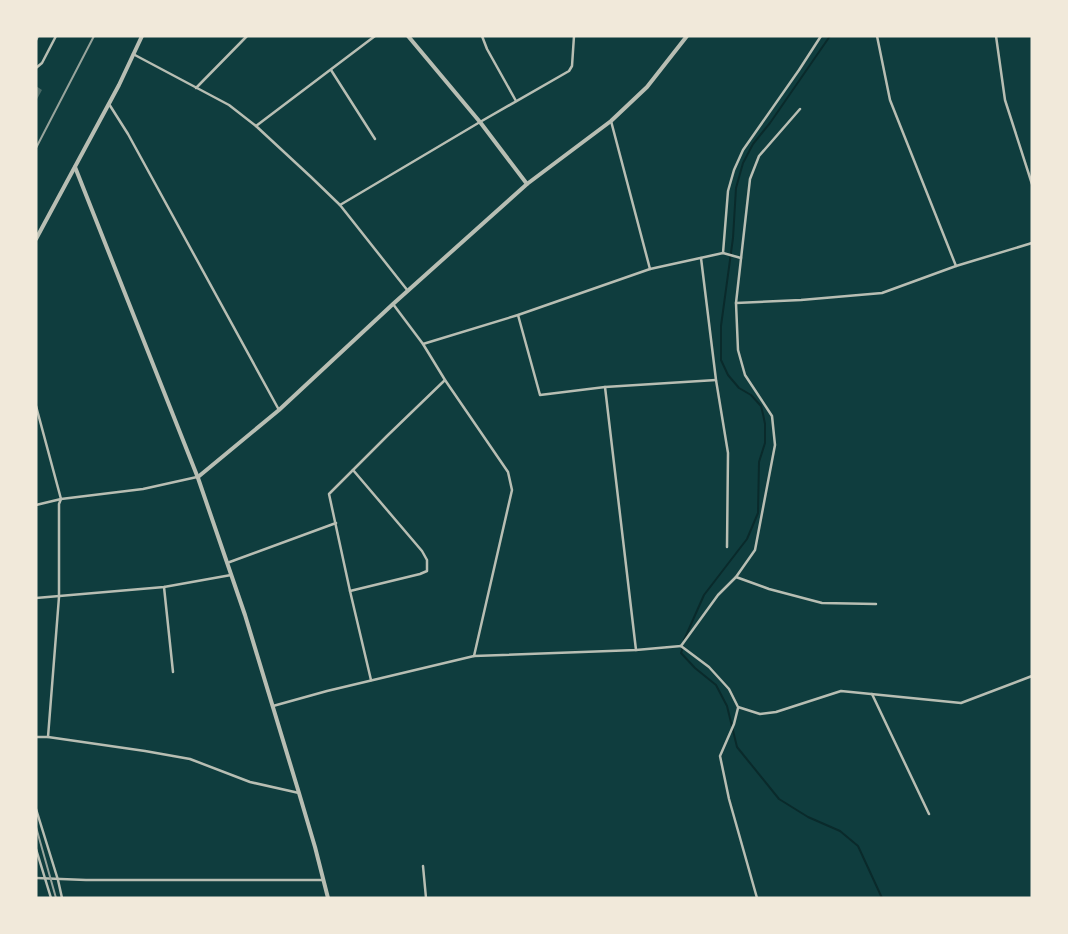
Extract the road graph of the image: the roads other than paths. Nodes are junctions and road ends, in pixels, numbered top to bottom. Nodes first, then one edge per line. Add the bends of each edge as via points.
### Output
1 (38, 36) edge
2 (56, 36) edge
3 (142, 36) edge
4 (247, 36) edge
5 (375, 36) edge
6 (408, 36) edge
7 (482, 36) edge
8 (574, 36) edge
9 (687, 36) edge
10 (821, 36) edge
11 (877, 36) edge
12 (996, 36) edge
13 (36, 40) edge
14 (133, 54) junction
15 (36, 68) edge
16 (331, 70) junction
17 (196, 88) junction
18 (516, 101) junction
19 (108, 102) junction
20 (800, 109) dead end
21 (610, 121) junction
22 (480, 122) junction
23 (256, 126) junction
24 (375, 140) dead end
25 (75, 167) junction
26 (527, 184) junction
27 (1032, 184) edge
28 (340, 205) junction
29 (36, 240) edge
30 (1032, 243) edge
31 (724, 253) junction
32 (700, 258) junction
33 (741, 258) junction
34 (956, 266) junction
35 (650, 270) junction
36 (408, 291) junction
37 (736, 303) junction
38 (393, 304) junction
39 (518, 315) junction
40 (423, 344) junction
41 (445, 380) junction
42 (716, 380) junction
43 (605, 387) junction
44 (36, 406) edge
45 (279, 410) junction
46 (353, 470) junction
47 (198, 477) junction
48 (62, 499) junction
49 (36, 505) edge
50 (336, 523) junction
51 (727, 547) dead end
52 (228, 563) junction
53 (231, 575) junction
54 (736, 577) junction
55 (164, 587) junction
56 (350, 591) junction
57 (59, 597) junction
58 (36, 598) edge
59 (876, 604) dead end
60 (681, 646) junction
61 (636, 650) junction
62 (474, 656) junction
63 (173, 672) dead end
64 (1032, 676) edge
65 (371, 681) junction
66 (872, 694) junction
67 (273, 706) junction
68 (738, 707) junction
69 (36, 737) edge
70 (48, 737) junction
71 (299, 793) junction
72 (36, 809) edge
73 (929, 814) dead end
74 (36, 848) edge
75 (423, 866) dead end
76 (36, 878) edge
77 (46, 878) junction
78 (58, 880) junction
79 (323, 880) junction
80 (51, 898) edge
81 (62, 898) edge
82 (328, 898) edge
83 (426, 898) edge
84 (757, 898) edge

1 - 13 street
2 - 15 street
3 - 14 street
4 - 17 street
5 - 16 street
6 - 22 street
7 - 18 street
8 - 18 street via 571,69
9 - 21 street via 647,87
10 - 31 street via 737,163 728,191
11 - 34 street via 890,100
12 - 27 street via 1005,100
14 - 17 street
14 - 19 street
16 - 23 street
16 - 24 street
17 - 23 street via 229,105
18 - 22 street
19 - 25 street
19 - 45 street
20 - 33 street via 759,156 750,179
21 - 26 street
21 - 35 street
22 - 26 street
22 - 28 street
23 - 28 street
25 - 29 street
25 - 47 street
26 - 36 street
28 - 36 street
30 - 34 street
31 - 32 street
31 - 33 street
32 - 35 street
32 - 42 street
33 - 37 street
34 - 37 street via 882,293
35 - 39 street
36 - 38 street
37 - 54 street via 738,350 745,375 772,416 775,445 755,550
38 - 40 street
38 - 45 street
39 - 40 street
39 - 43 street via 540,395
40 - 41 street
41 - 46 street
41 - 62 street via 508,472 512,490
42 - 43 street
42 - 51 street via 728,453
43 - 61 street
44 - 48 street
45 - 47 street
46 - 50 street via 329,494
46 - 56 street via 422,551 427,560 427,571
47 - 48 street via 143,489
47 - 52 street
48 - 49 street
48 - 57 street via 59,504
50 - 52 street
50 - 56 street
52 - 53 street
53 - 55 street
53 - 67 street
54 - 59 street via 822,603
54 - 60 street via 718,595
55 - 57 street
55 - 63 street
56 - 65 street
57 - 58 street
57 - 70 street
60 - 61 street
60 - 68 street via 709,667 729,689
61 - 62 street
62 - 65 street
64 - 66 street via 961,703
65 - 67 street
66 - 68 street via 841,691 760,714
66 - 73 street
67 - 71 street
68 - 84 street via 720,756
69 - 70 street
70 - 71 street via 190,759 250,782
71 - 79 street
72 - 78 street
74 - 77 street
75 - 83 street
76 - 77 street
77 - 78 street
77 - 80 street
78 - 79 street
78 - 81 street
79 - 82 street

